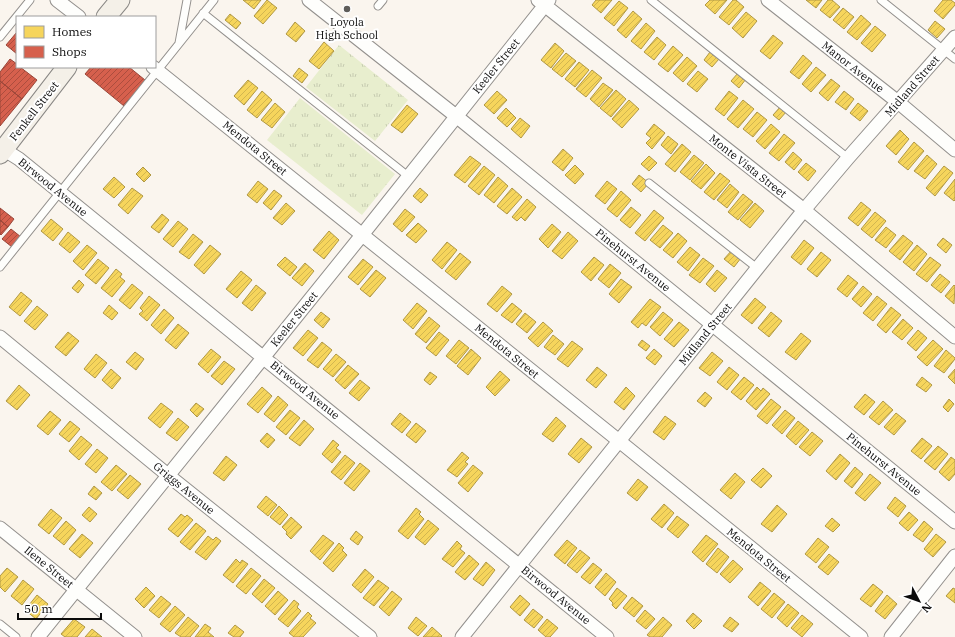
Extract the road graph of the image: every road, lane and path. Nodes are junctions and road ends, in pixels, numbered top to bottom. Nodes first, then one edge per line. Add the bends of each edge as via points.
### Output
1 (30, 0) edge
2 (57, 0) edge
3 (120, 0) edge
4 (187, 0) edge
5 (214, 0) edge
6 (309, 0) edge
7 (383, 0) edge
8 (651, 0) edge
9 (768, 0) edge
10 (881, 0) edge
11 (544, 2) edge
12 (378, 6) dead end
13 (203, 13) junction
14 (17, 16) edge
15 (78, 16) edge
16 (107, 16) edge
17 (16, 17) edge
18 (0, 37) edge
19 (955, 37) edge
20 (179, 45) junction
21 (944, 50) junction
22 (955, 59) edge
23 (66, 68) edge
24 (156, 69) edge
25 (898, 102) junction
26 (456, 116) junction
27 (1, 150) edge
28 (955, 150) edge
29 (848, 158) junction
30 (408, 176) junction
31 (649, 183) dead end
32 (60, 192) junction
33 (804, 210) junction
34 (362, 235) junction
35 (0, 267) edge
36 (757, 268) junction
37 (712, 325) junction
38 (0, 337) edge
39 (955, 337) edge
40 (264, 357) junction
41 (618, 441) junction
42 (169, 476) junction
43 (955, 522) edge
44 (0, 528) edge
45 (955, 556) edge
46 (519, 565) junction
47 (76, 590) junction
48 (0, 624) edge
49 (16, 637) edge
50 (38, 637) edge
51 (135, 637) edge
52 (370, 637) edge
53 (462, 637) edge
54 (607, 637) edge
55 (861, 637) edge
56 (890, 637) edge

1 - 14 lane
2 - 15 street
3 - 16 street
4 - 20 lane
5 - 13 lane
6 - 26 street, Pinehurst Avenue
7 - 12 lane
8 - 29 lane
9 - 25 street, Manor Avenue
10 - 21 lane
11 - 26 street, Keeler Street
11 - 33 street, Monte Vista Street
13 - 20 lane
13 - 30 lane
17 - 18 lane
19 - 21 street, Midland Street
20 - 24 lane
21 - 22 lane
21 - 25 street, Midland Street
23 - 27 street, Fenkell Street
24 - 32 lane
24 - 34 street, Mendota Street
25 - 28 street, Manor Avenue
25 - 29 street, Midland Street
26 - 30 street, Keeler Street
26 - 37 street, Pinehurst Avenue
27 - 32 street, Birwood Avenue via 19,159
29 - 33 street, Midland Street
30 - 34 street, Keeler Street
31 - 36 lane
32 - 35 lane
32 - 40 street, Birwood Avenue
33 - 36 street, Midland Street
33 - 39 street, Monte Vista Street
34 - 40 street, Keeler Street
34 - 41 street, Mendota Street
36 - 37 street, Midland Street
37 - 41 street, Midland Street
37 - 43 street, Pinehurst Avenue
38 - 42 street, Griggs Avenue
40 - 42 street, Keeler Street
40 - 46 street, Birwood Avenue
41 - 46 street, Midland Street
41 - 55 street, Mendota Street
42 - 47 street, Keeler Street
42 - 52 street, Griggs Avenue
44 - 47 street, Ilene Street
45 - 56 street
46 - 53 street, Midland Street
46 - 54 street, Birwood Avenue
47 - 50 street, Keeler Street
47 - 51 street, Ilene Street
48 - 49 lane

